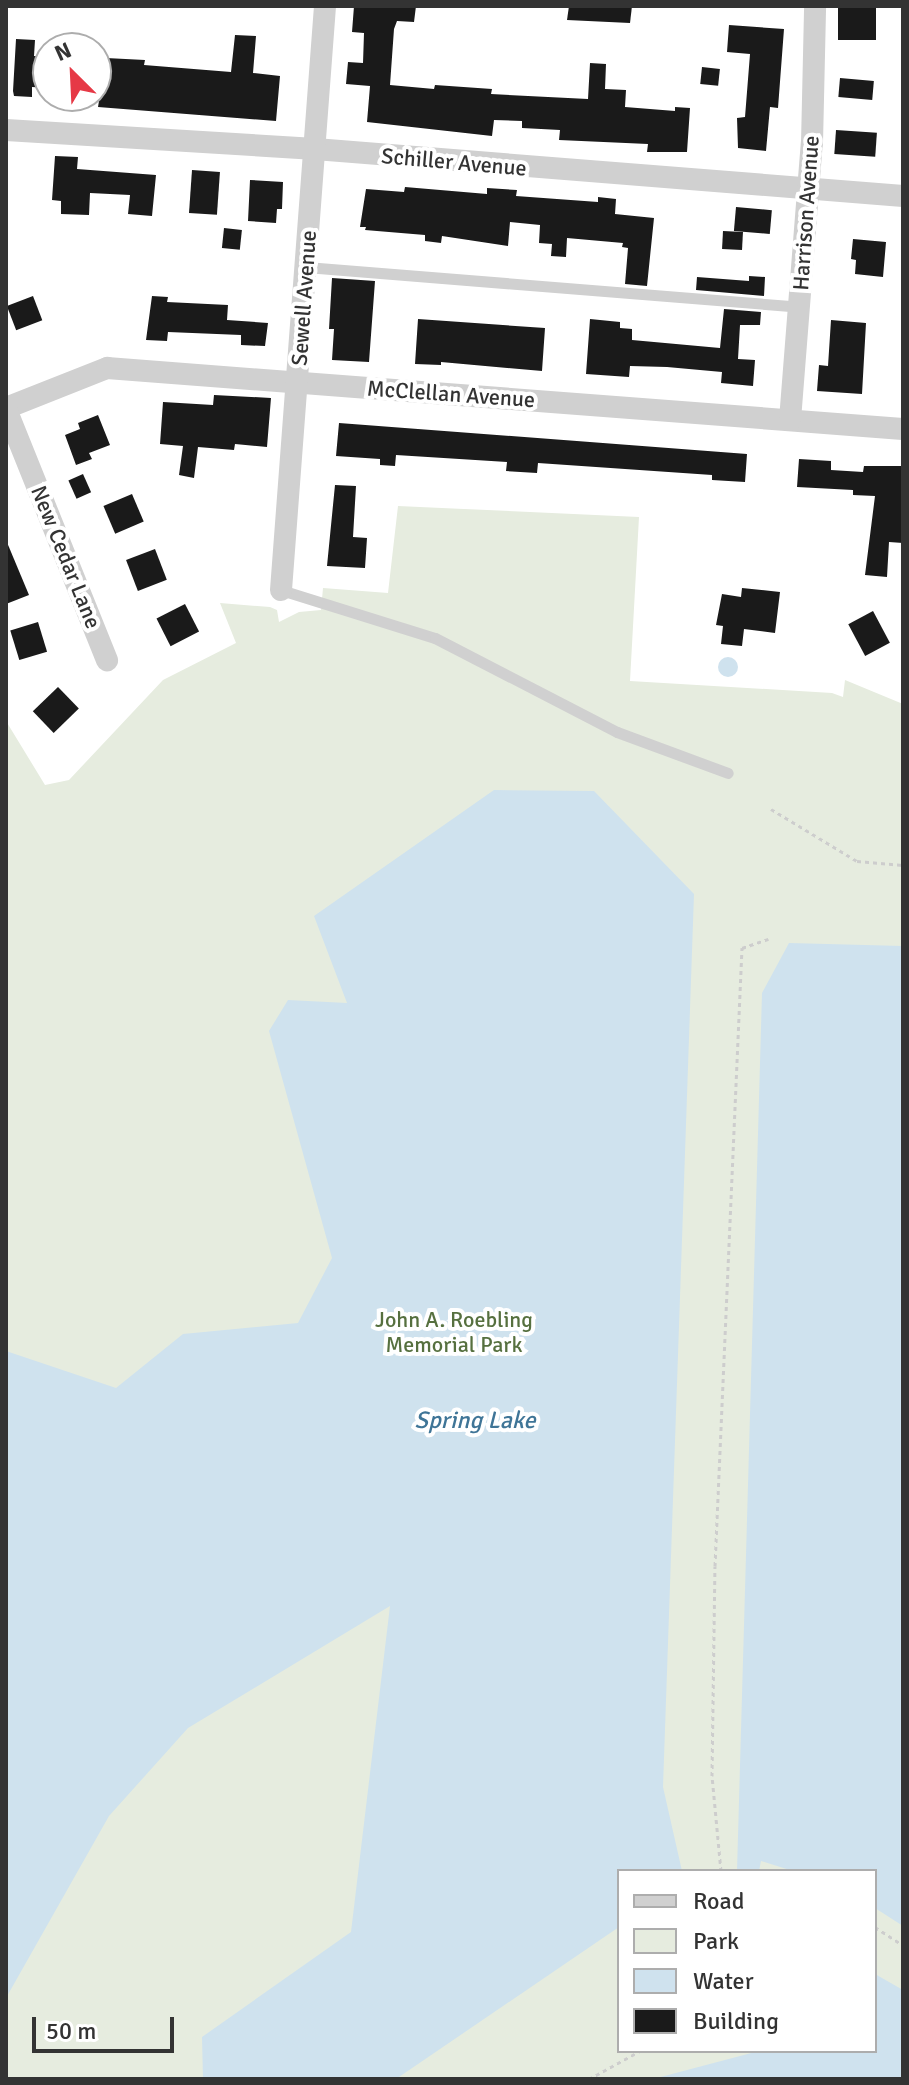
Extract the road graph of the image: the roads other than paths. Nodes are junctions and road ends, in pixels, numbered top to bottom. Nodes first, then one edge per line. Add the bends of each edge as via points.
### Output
1 (325, 6) edge
2 (815, 6) edge
3 (6, 130) edge
4 (315, 149) junction
5 (808, 189) junction
6 (903, 196) edge
7 (306, 267) junction
8 (799, 307) junction
9 (299, 382) junction
10 (6, 409) edge
11 (790, 420) junction
12 (903, 429) edge
13 (281, 590) joint
14 (107, 660) dead end
15 (728, 773) dead end

1 - 4 street, Sewell Avenue
2 - 5 street, Harrison Avenue
3 - 4 street, Schiller Avenue
4 - 5 street, Schiller Avenue
4 - 7 street, Sewell Avenue
5 - 6 street, Schiller Avenue
5 - 8 street, Harrison Avenue
7 - 8 lane
7 - 9 street, Sewell Avenue
8 - 11 street, Harrison Avenue
9 - 10 street, McClellan Avenue via 107,368
9 - 11 street, McClellan Avenue
9 - 13 street, Sewell Avenue
10 - 14 street, New Cedar Lane
11 - 12 street, McClellan Avenue
13 - 15 lane via 435,638 617,732

